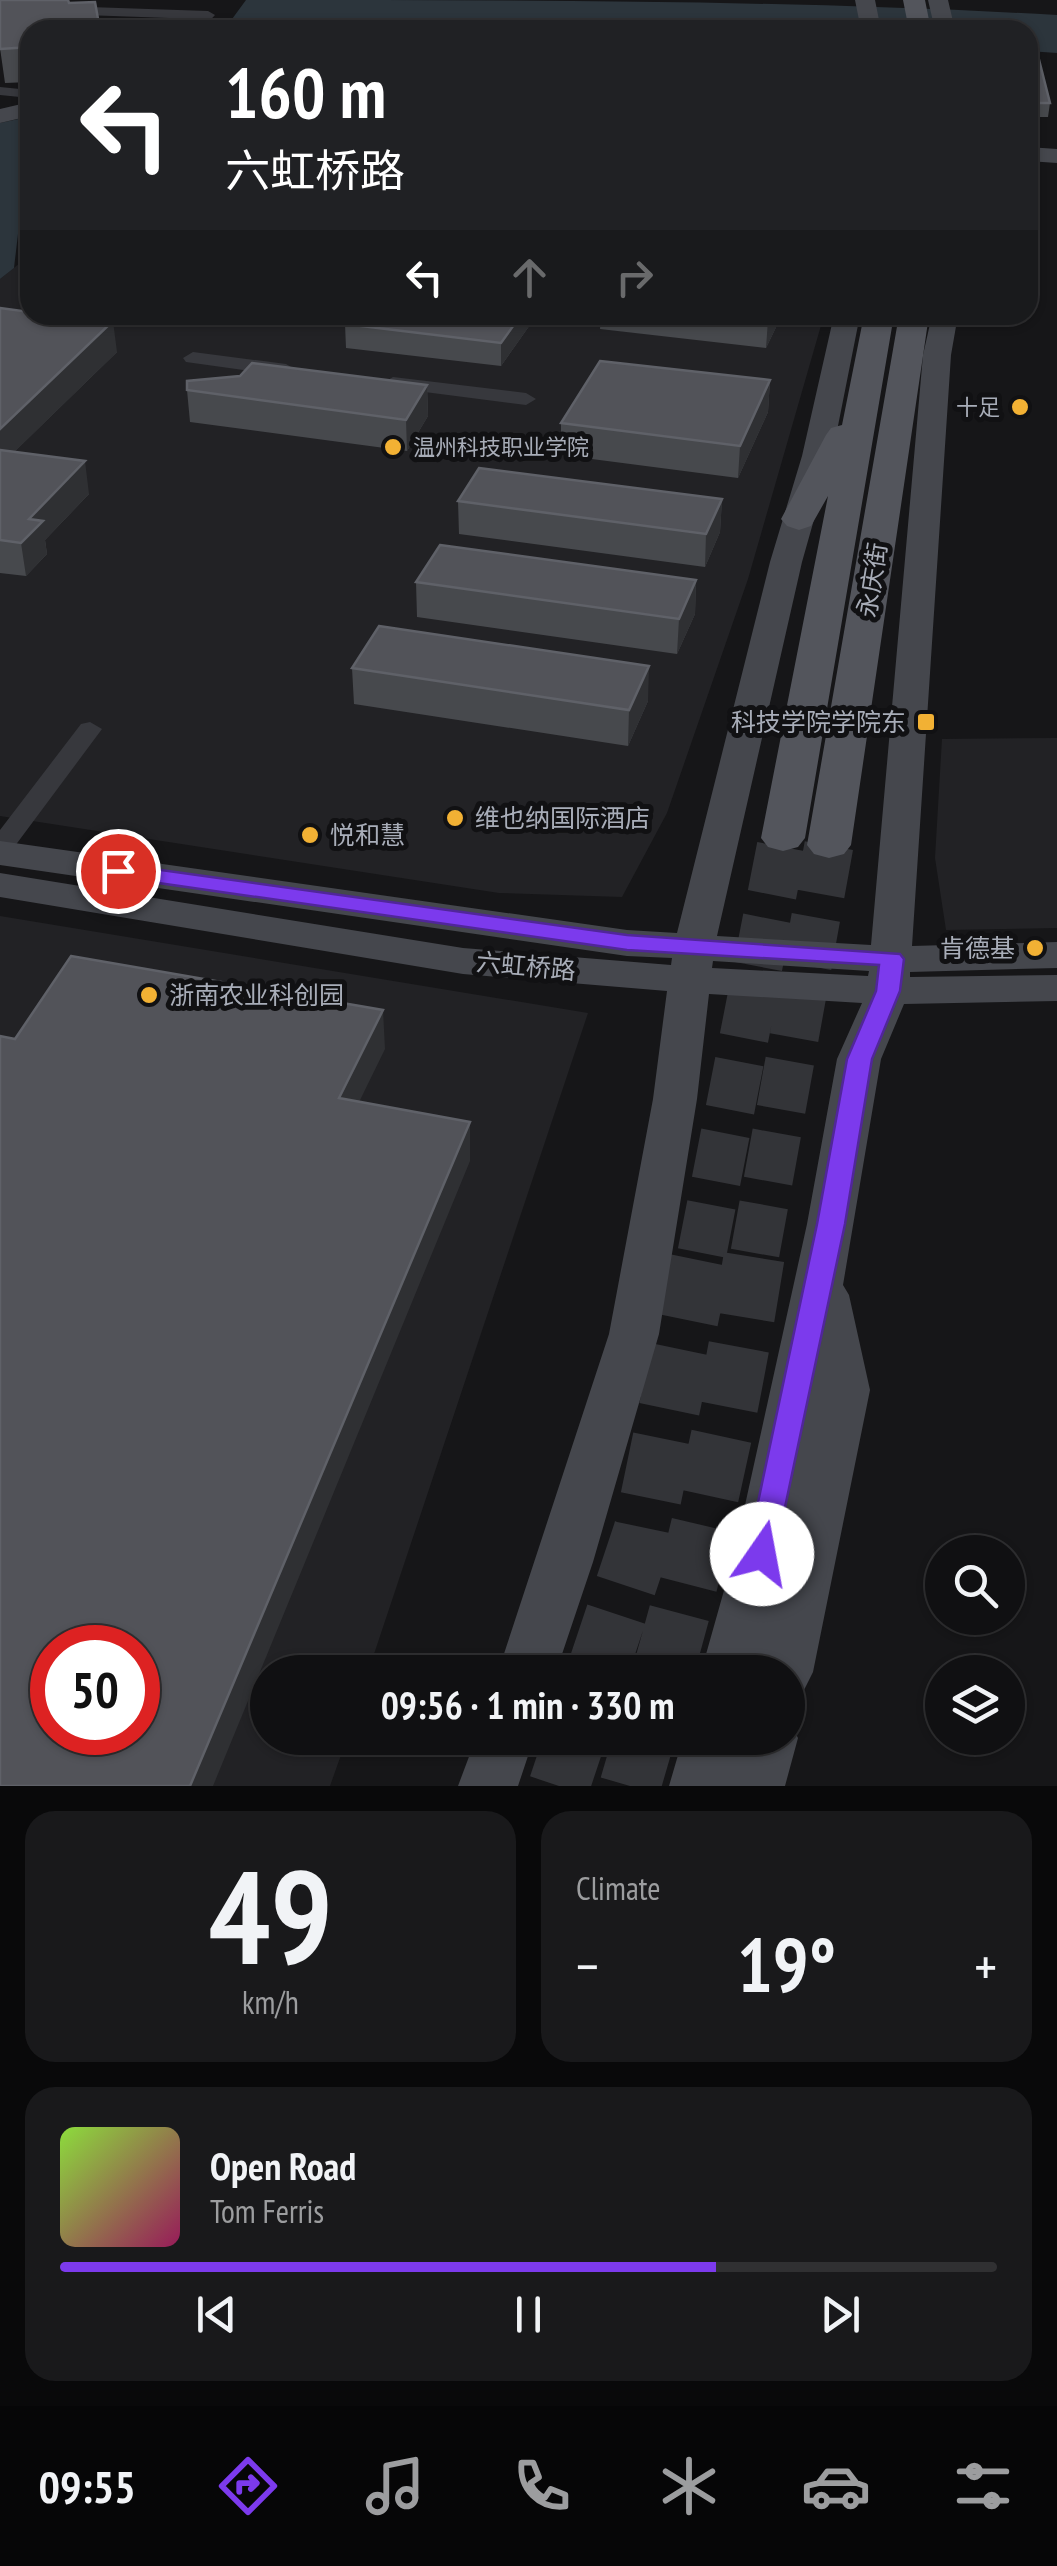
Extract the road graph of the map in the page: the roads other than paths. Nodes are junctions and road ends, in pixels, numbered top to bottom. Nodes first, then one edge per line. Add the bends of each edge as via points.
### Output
1 (198, 0) edge
2 (0, 8) edge
3 (186, 14) junction
4 (202, 20) edge
5 (845, 325) edge
6 (876, 325) edge
7 (912, 325) edge
8 (943, 325) edge
9 (193, 358) dead end
10 (308, 372) edge
11 (365, 380) edge
12 (863, 398) junction
13 (526, 399) dead end
14 (798, 519) junction
15 (90, 729) dead end
16 (783, 838) tunnel mouth
17 (829, 845) tunnel mouth
18 (0, 851) edge
19 (0, 885) edge
20 (1057, 956) edge
21 (692, 963) junction
22 (890, 975) junction
23 (1057, 988) edge
24 (820, 1277) junction
25 (533, 1655) edge
26 (735, 1655) edge
27 (788, 1655) edge
28 (499, 1755) edge
29 (707, 1755) edge
30 (763, 1755) edge
31 (488, 1786) edge
32 (698, 1786) edge
33 (755, 1786) edge

1 - 3 street
2 - 3 street
3 - 4 street via 208,14
5 - 14 main road
6 - 12 main road, 永庆街
7 - 17 main road, 永庆街
8 - 22 main road
9 - 10 street
11 - 13 street
12 - 14 main road
12 - 16 main road, 永庆街
14 - 21 main road
15 - 18 street
18 - 21 main road, 六虹桥路 via 627,942
19 - 21 main road, 六虹桥路 via 463,960
20 - 22 main road, 六虹桥路
21 - 22 main road, 六虹桥路
21 - 25 main road via 634,1334
22 - 23 main road, 六虹桥路
22 - 24 main road via 859,1059
24 - 26 main road
24 - 27 main road via 844,1390
28 - 31 main road
29 - 32 main road
30 - 33 main road

